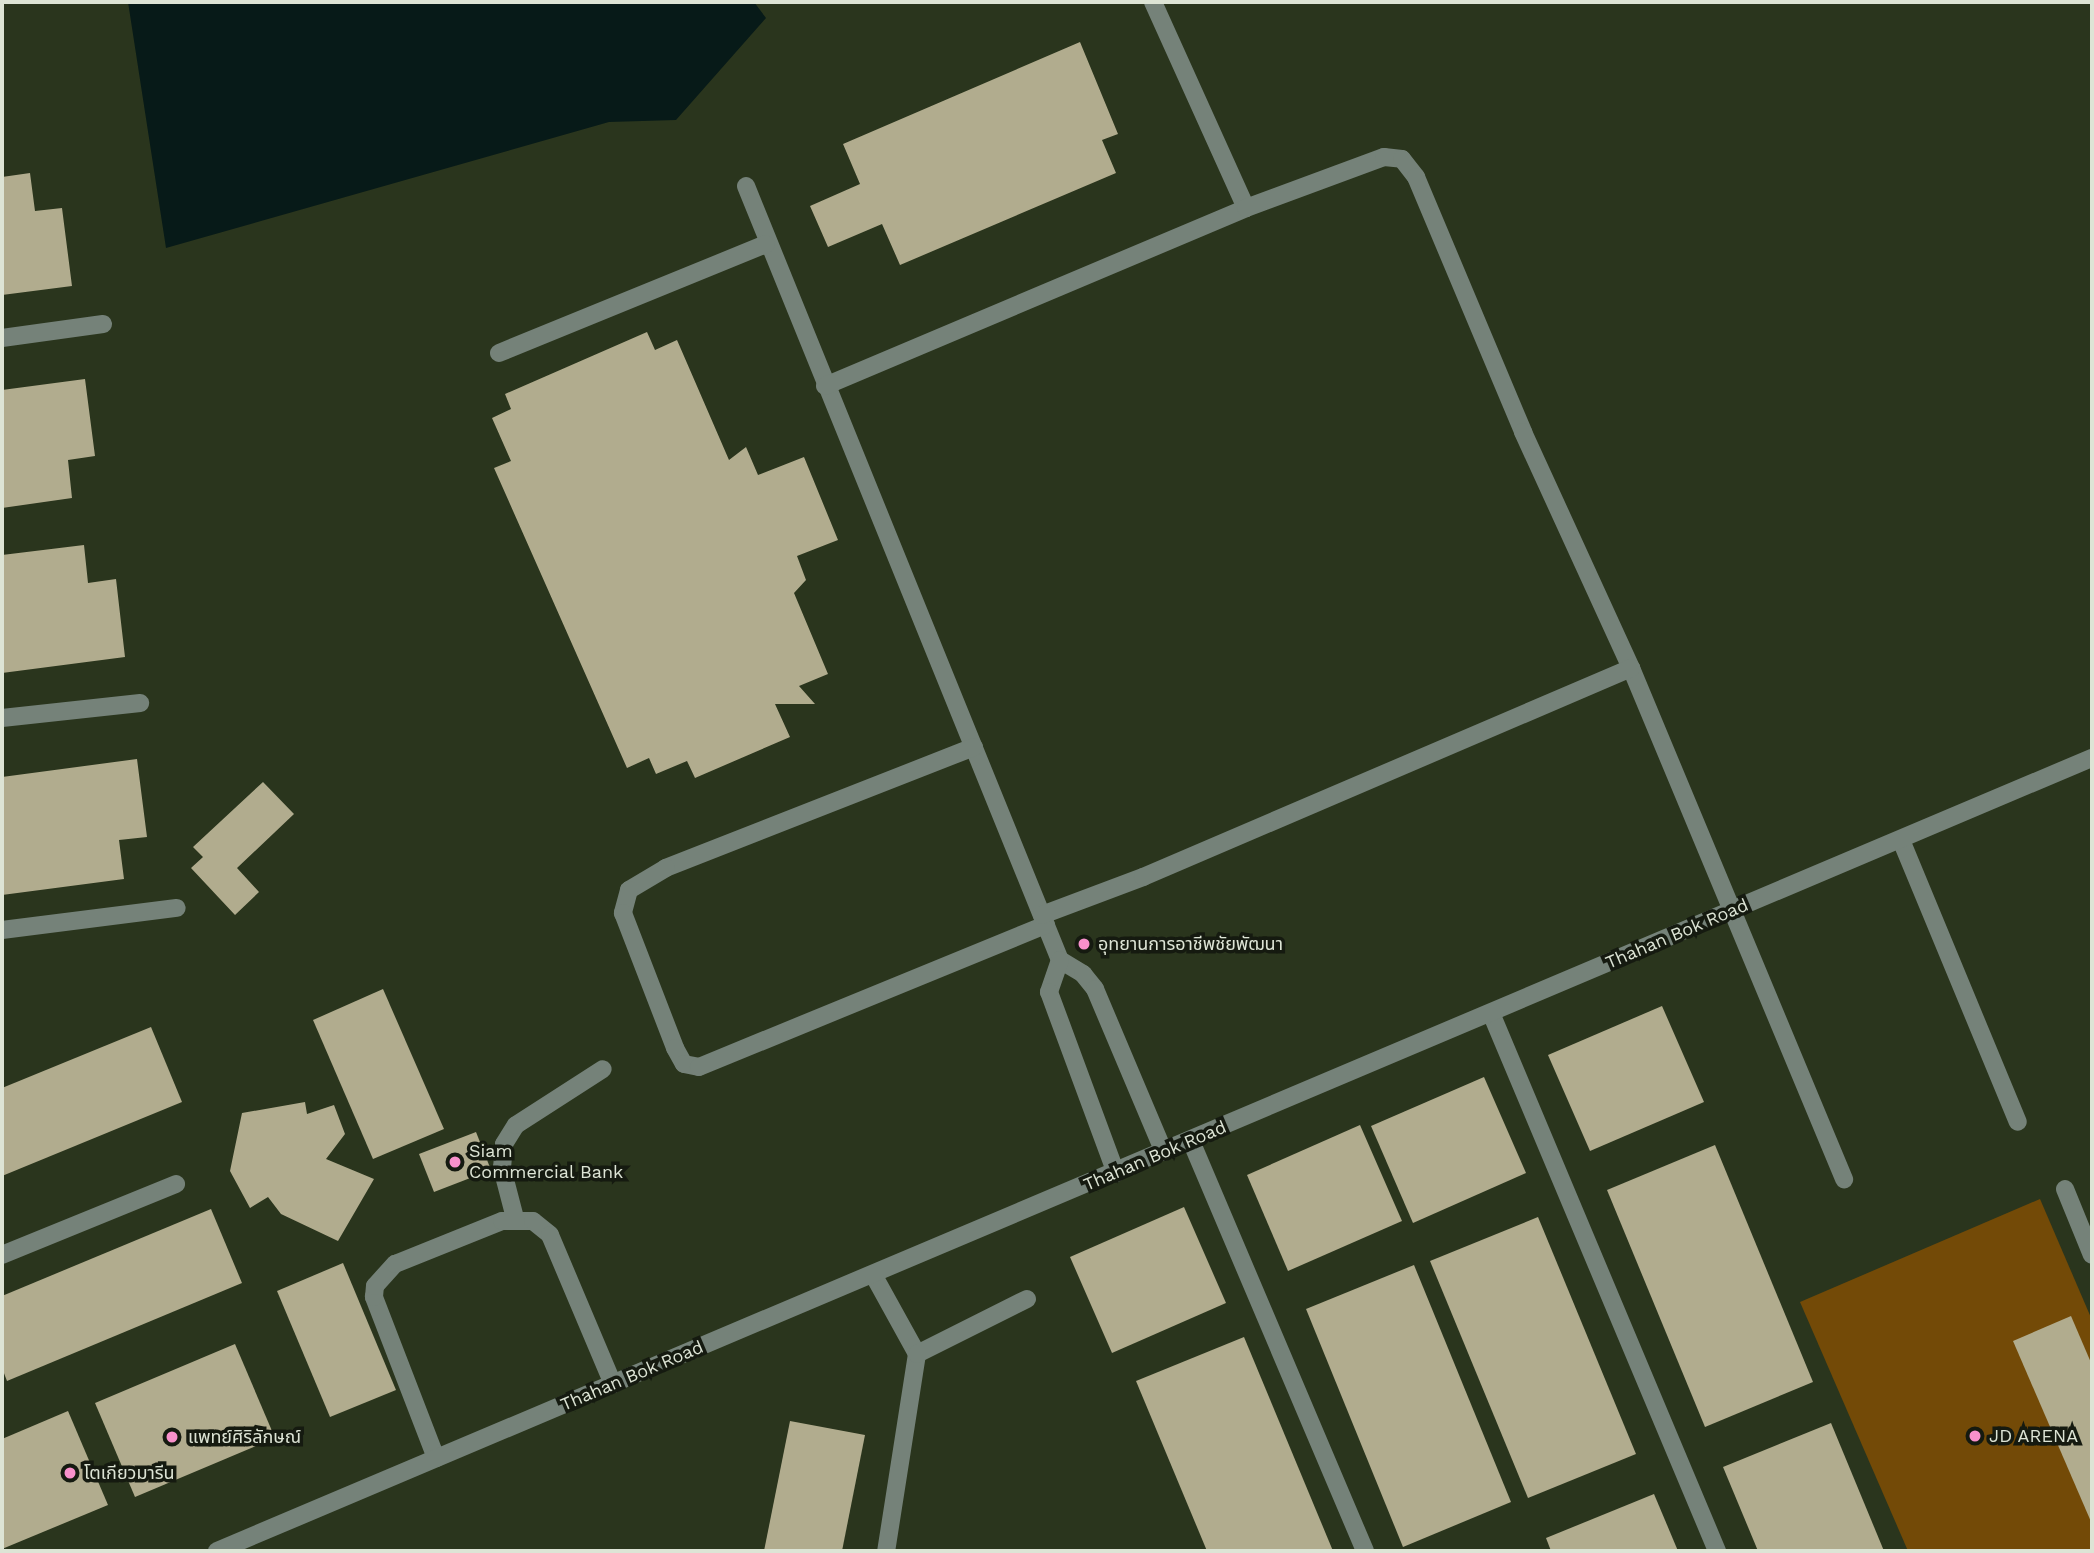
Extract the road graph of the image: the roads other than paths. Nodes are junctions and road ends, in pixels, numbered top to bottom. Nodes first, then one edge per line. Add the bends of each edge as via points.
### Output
1 (1153, 2) edge
2 (746, 186) dead end
3 (1246, 208) junction
4 (766, 244) junction
5 (103, 324) dead end
6 (2, 338) edge
7 (499, 353) dead end
8 (825, 386) junction
9 (1631, 668) junction
10 (140, 704) dead end
11 (2, 718) edge
12 (974, 747) junction
13 (2092, 758) edge
14 (1901, 840) junction
15 (177, 908) dead end
16 (1735, 910) junction
17 (1044, 920) junction
18 (2, 930) edge
19 (1060, 960) junction
20 (1491, 1013) junction
21 (603, 1069) dead end
22 (2018, 1122) dead end
23 (1191, 1141) junction
24 (1164, 1152) junction
25 (1116, 1173) junction
26 (1844, 1179) dead end
27 (176, 1184) dead end
28 (2065, 1189) dead end
29 (515, 1217) junction
30 (2, 1255) edge
31 (2092, 1255) edge
32 (874, 1276) junction
33 (1027, 1299) dead end
34 (917, 1354) junction
35 (613, 1384) junction
36 (436, 1458) junction
37 (217, 1551) edge
38 (886, 1551) edge
39 (1365, 1551) edge
40 (1717, 1551) edge

1 - 3 street
2 - 4 street
3 - 8 street
3 - 9 street via 1384,157 1402,159 1416,177 1522,432
4 - 7 street
4 - 8 street
5 - 6 street
8 - 12 street
9 - 16 street
9 - 17 street
10 - 11 street
12 - 17 street
12 - 17 street via 666,868 629,890 623,913 675,1048 684,1064 699,1066
13 - 14 street, Thahan Bok Road
14 - 16 street, Thahan Bok Road
14 - 22 street
15 - 18 street
16 - 20 street, Thahan Bok Road
16 - 26 street
17 - 19 street
19 - 24 street via 1083,974 1095,989
19 - 25 street via 1049,992
20 - 23 street, Thahan Bok Road
20 - 40 street
21 - 29 street via 516,1125 505,1144 502,1168
23 - 24 street, Thahan Bok Road
23 - 39 street
24 - 25 street, Thahan Bok Road
25 - 32 street, Thahan Bok Road
27 - 30 street
28 - 31 street
29 - 35 street via 533,1221 550,1235
29 - 36 street via 395,1264 375,1286 380,1323
32 - 34 street
32 - 35 street, Thahan Bok Road
33 - 34 street
34 - 38 street
35 - 36 street, Thahan Bok Road
36 - 37 street, Thahan Bok Road

